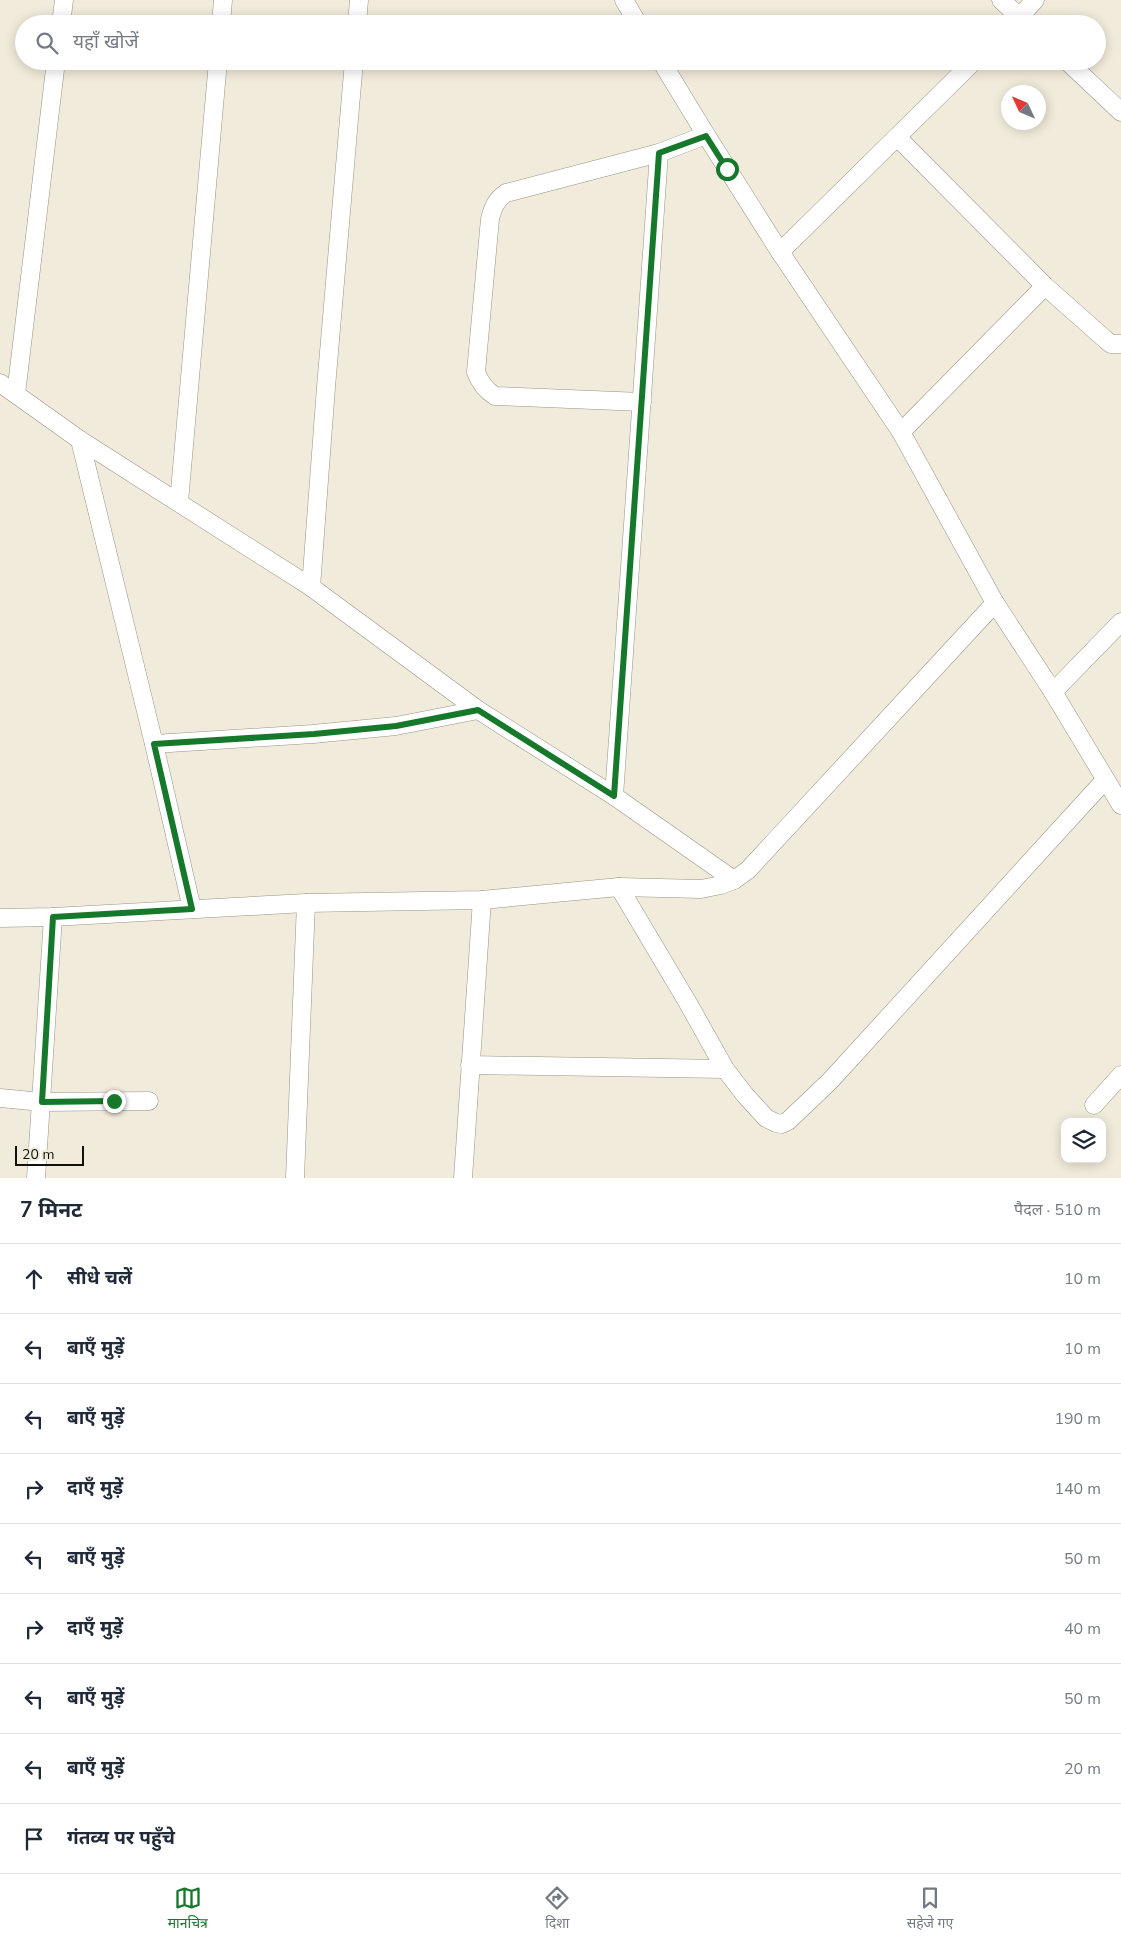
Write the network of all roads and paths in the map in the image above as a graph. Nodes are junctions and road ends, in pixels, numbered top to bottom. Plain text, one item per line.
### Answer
1 (64, 0) edge
2 (223, 0) edge
3 (360, 0) edge
4 (624, 0) edge
5 (1001, 0) edge
6 (1035, 0) edge
7 (62, 15) edge
8 (222, 15) edge
9 (358, 15) edge
10 (633, 15) edge
11 (1015, 15) edge
12 (1024, 15) edge
13 (55, 70) edge
14 (217, 70) edge
15 (353, 70) edge
16 (666, 70) edge
17 (965, 70) edge
18 (1077, 70) edge
19 (1121, 112) edge
20 (706, 136) junction
21 (897, 137) junction
22 (659, 153) junction
23 (780, 252) junction
24 (1045, 286) junction
25 (1121, 344) edge
26 (0, 384) edge
27 (16, 394) junction
28 (642, 402) junction
29 (900, 432) junction
30 (80, 440) junction
31 (179, 502) junction
32 (311, 587) junction
33 (995, 603) junction
34 (1121, 622) edge
35 (1053, 692) junction
36 (478, 710) junction
37 (154, 744) junction
38 (1105, 780) junction
39 (614, 796) junction
40 (1121, 805) edge
41 (734, 880) junction
42 (620, 887) junction
43 (482, 900) junction
44 (306, 902) junction
45 (192, 909) junction
46 (53, 917) junction
47 (0, 918) edge
48 (470, 1065) junction
49 (725, 1070) junction
50 (1121, 1075) edge
51 (0, 1098) edge
52 (150, 1101) dead end
53 (42, 1102) junction
54 (1094, 1105) dead end
55 (36, 1178) edge
56 (295, 1178) edge
57 (464, 1178) edge

1 - 7 street
2 - 8 street
3 - 9 street
4 - 10 street
5 - 11 street
6 - 12 street
13 - 27 street
14 - 31 street
15 - 32 street
16 - 20 street
17 - 21 street
18 - 19 street
20 - 22 street
20 - 23 street
21 - 23 street
21 - 24 street
22 - 28 street
22 - 28 street
23 - 29 street
24 - 25 street
24 - 29 street
26 - 27 street
27 - 30 street
28 - 39 street
29 - 33 street
30 - 31 street
30 - 37 street
31 - 32 street
32 - 36 street
33 - 35 street
33 - 41 street
34 - 35 street
35 - 38 street
36 - 37 street
36 - 39 street
37 - 45 street
38 - 40 street
38 - 49 street
39 - 41 street
41 - 42 street
42 - 43 street
42 - 49 street
43 - 44 street
43 - 48 street
44 - 45 street
44 - 56 street
45 - 46 street
46 - 47 street
46 - 53 street
48 - 49 street
48 - 57 street
50 - 54 street
51 - 53 street
52 - 53 street
53 - 55 street

